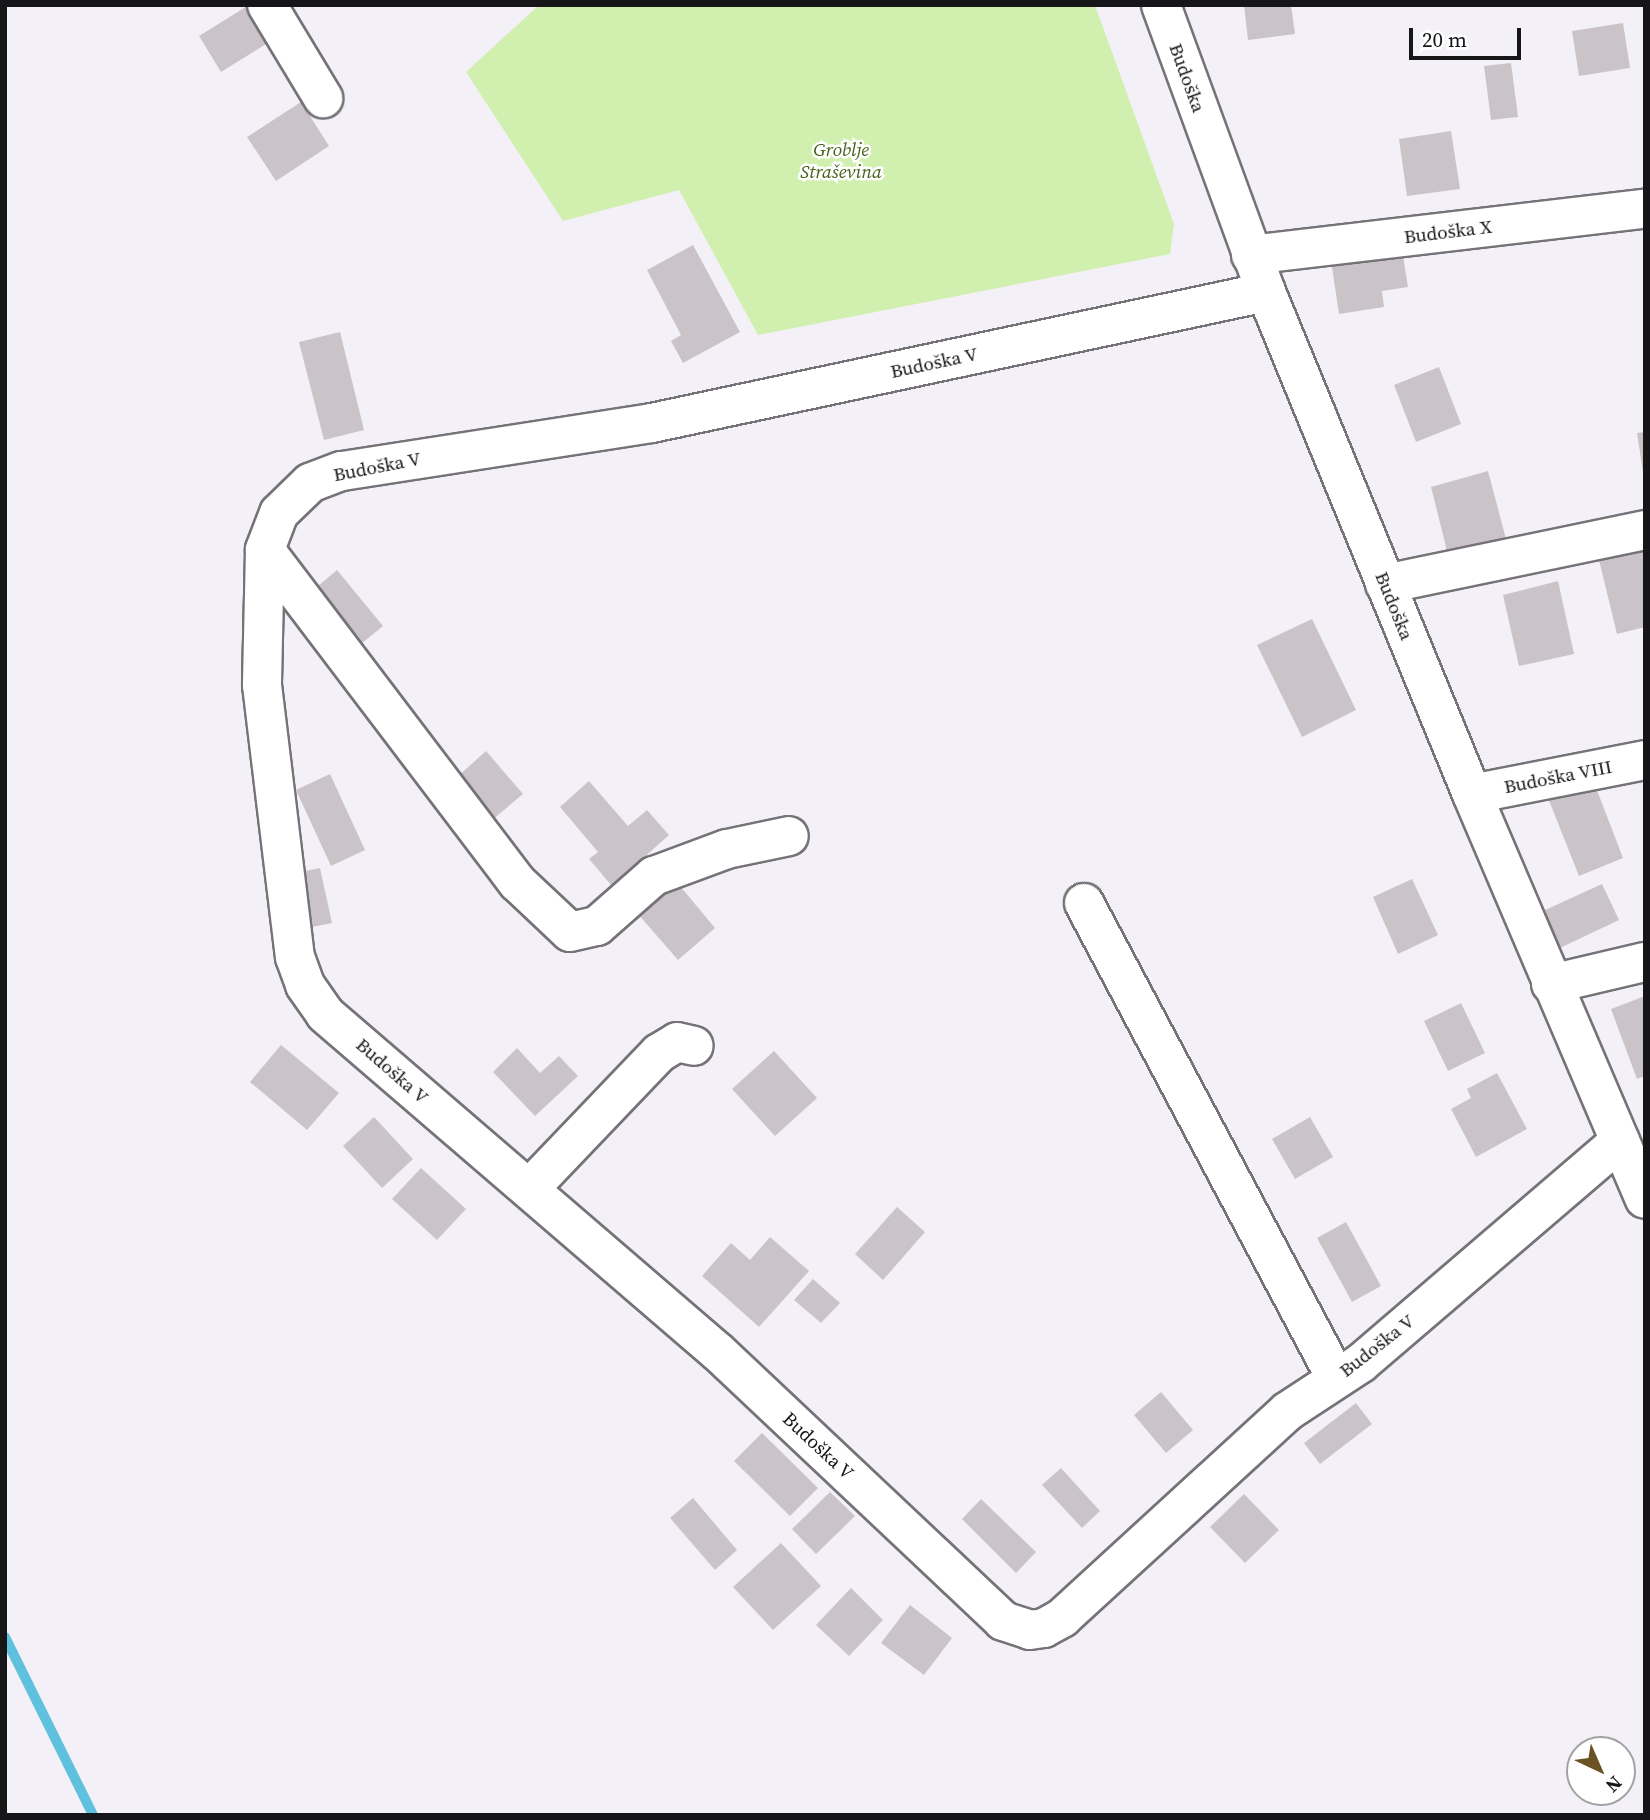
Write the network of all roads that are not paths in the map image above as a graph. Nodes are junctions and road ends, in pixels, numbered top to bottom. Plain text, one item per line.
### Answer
1 (267, 5) edge
2 (1161, 5) edge
3 (323, 98) dead end
4 (1645, 209) edge
5 (1251, 255) junction
6 (1266, 292) junction
7 (1645, 530) edge
8 (265, 550) junction
9 (1385, 584) junction
10 (1645, 760) edge
11 (1472, 794) junction
12 (789, 836) dead end
13 (1084, 902) dead end
14 (1645, 962) edge
15 (1551, 984) junction
16 (694, 1046) dead end
17 (1620, 1141) junction
18 (529, 1189) junction
19 (1645, 1199) edge
20 (1336, 1378) junction

1 - 3 street
2 - 5 street, Budoška
4 - 5 street, Budoška X
5 - 6 street, Budoška
6 - 8 street, Budoška V
6 - 9 street, Budoška
7 - 9 street
8 - 12 street
8 - 18 street, Budoška V
9 - 11 street, Budoška
10 - 11 street, Budoška VIII
11 - 15 street, Budoška
13 - 20 street
14 - 15 street
15 - 17 street, Budoška
16 - 18 street
17 - 19 street, Budoška
17 - 20 street, Budoška V
18 - 20 street, Budoška V

